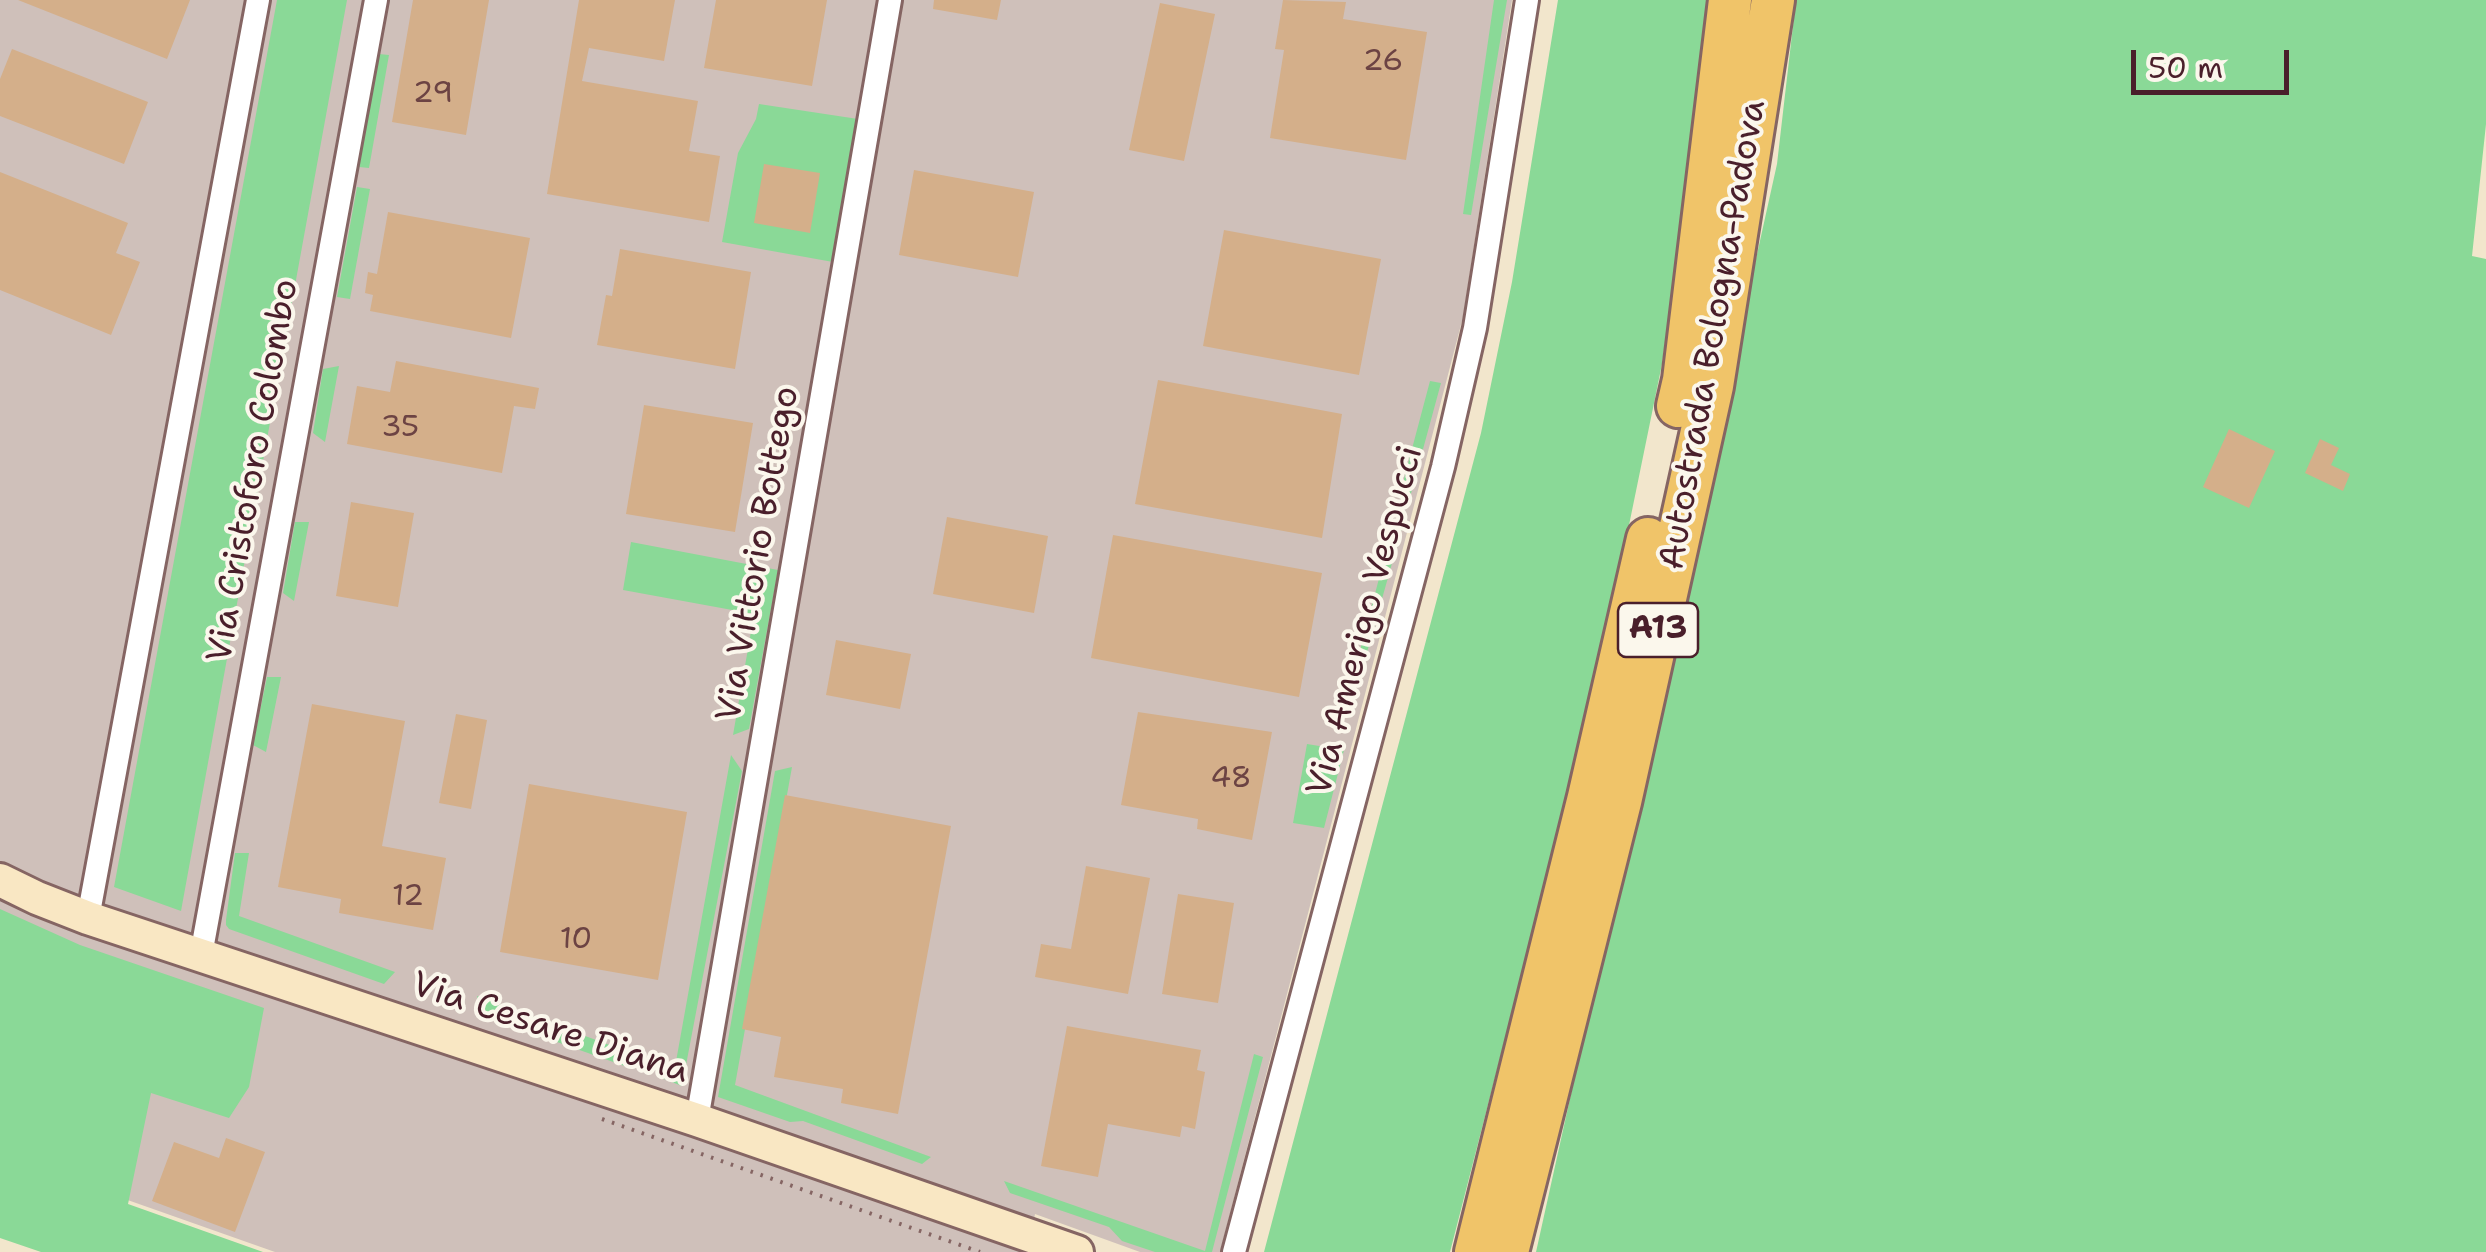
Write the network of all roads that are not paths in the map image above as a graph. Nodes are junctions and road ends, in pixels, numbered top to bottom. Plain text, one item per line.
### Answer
1 (258, 0) edge
2 (376, 0) edge
3 (890, 0) edge
4 (1527, 0) edge
5 (1730, 0) edge
6 (1773, 0) edge
7 (0, 880) edge
8 (88, 918) junction
9 (201, 955) junction
10 (697, 1120) junction
11 (1077, 1252) edge
12 (1234, 1252) edge
13 (1476, 1252) edge
14 (1507, 1252) edge

1 - 8 street
2 - 9 street, Via Cristoforo Colombo
3 - 10 street, Via Vittorio Bottego
4 - 12 street, Via Amerigo Vespucci
5 - 13 highway, Autostrada Bologna-Padova / A13
6 - 14 highway, Autostrada Bologna-Padova / A13
7 - 8 main road, Via Cesare Diana
8 - 9 main road, Via Cesare Diana
9 - 10 main road, Via Cesare Diana
10 - 11 main road, Via Cesare Diana

